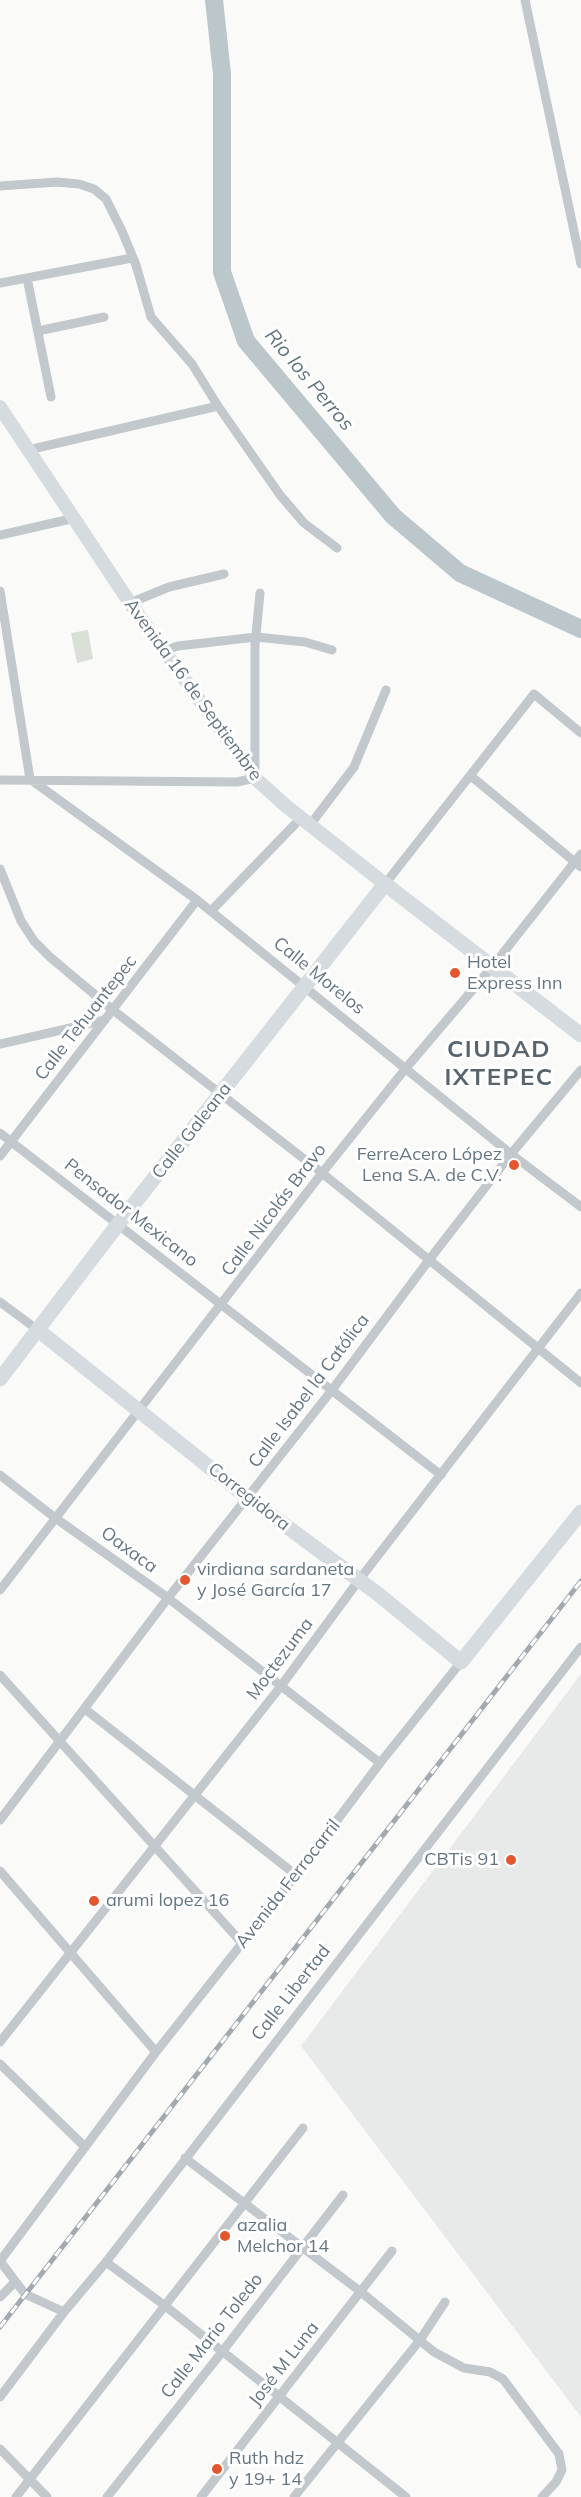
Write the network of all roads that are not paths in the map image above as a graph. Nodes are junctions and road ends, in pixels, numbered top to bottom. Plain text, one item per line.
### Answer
1 (525, 0) edge
2 (0, 186) edge
3 (132, 258) junction
4 (581, 264) edge
5 (27, 278) junction
6 (0, 283) edge
7 (104, 317) dead end
8 (38, 331) junction
9 (51, 397) dead end
10 (218, 406) junction
11 (0, 407) edge
12 (28, 450) junction
13 (75, 518) junction
14 (0, 535) edge
15 (337, 548) dead end
16 (224, 574) dead end
17 (0, 591) edge
18 (260, 593) dead end
19 (130, 603) junction
20 (256, 637) junction
21 (333, 650) dead end
22 (163, 651) junction
23 (386, 690) dead end
24 (581, 733) edge
25 (471, 777) junction
26 (255, 778) junction
27 (30, 779) junction
28 (0, 780) edge
29 (305, 822) junction
30 (579, 861) edge
31 (0, 869) edge
32 (385, 884) junction
33 (197, 900) junction
34 (211, 910) junction
35 (492, 967) junction
36 (304, 986) junction
37 (113, 1010) junction
38 (105, 1020) junction
39 (581, 1035) edge
40 (0, 1044) edge
41 (406, 1068) junction
42 (581, 1070) edge
43 (222, 1094) junction
44 (0, 1132) edge
45 (11, 1141) junction
46 (511, 1154) junction
47 (0, 1156) edge
48 (322, 1173) junction
49 (581, 1207) edge
50 (118, 1223) junction
51 (429, 1260) junction
52 (581, 1293) edge
53 (0, 1302) edge
54 (222, 1305) junction
55 (38, 1330) junction
56 (537, 1349) junction
57 (0, 1379) edge
58 (581, 1383) edge
59 (332, 1390) junction
60 (140, 1411) junction
61 (0, 1475) edge
62 (441, 1475) junction
63 (248, 1498) junction
64 (581, 1512) edge
65 (54, 1517) junction
66 (359, 1580) junction
67 (0, 1590) edge
68 (168, 1598) junction
69 (581, 1647) edge
70 (461, 1662) junction
71 (0, 1675) edge
72 (281, 1686) junction
73 (85, 1709) junction
74 (59, 1742) junction
75 (380, 1763) junction
76 (196, 1795) junction
77 (0, 1820) edge
78 (156, 1846) junction
79 (0, 1871) edge
80 (296, 1875) junction
81 (242, 1942) junction
82 (69, 1953) junction
83 (0, 2042) edge
84 (156, 2052) junction
85 (0, 2064) edge
86 (303, 2128) dead end
87 (84, 2146) junction
88 (185, 2158) junction
89 (343, 2195) dead end
90 (244, 2204) junction
91 (302, 2247) junction
92 (392, 2251) dead end
93 (0, 2261) edge
94 (106, 2262) junction
95 (15, 2282) junction
96 (361, 2292) junction
97 (0, 2296) edge
98 (445, 2302) dead end
99 (164, 2305) junction
100 (64, 2312) junction
101 (420, 2340) junction
102 (222, 2352) junction
103 (0, 2397) edge
104 (279, 2397) junction
105 (335, 2443) junction
106 (0, 2449) edge
107 (30, 2480) junction
108 (392, 2493) edge
109 (16, 2497) edge
110 (47, 2497) edge
111 (106, 2497) edge
112 (201, 2497) edge
113 (294, 2497) edge
114 (406, 2497) edge
115 (542, 2497) edge

1 - 4 street
2 - 3 street
3 - 5 street
3 - 10 street
5 - 6 street
5 - 8 street
7 - 8 street
8 - 9 street
10 - 12 street
10 - 15 street
11 - 12 street, Avenida 16 de Septiembre
12 - 13 street, Avenida 16 de Septiembre
13 - 14 street
13 - 19 street, Avenida 16 de Septiembre
16 - 19 street
17 - 27 street
18 - 20 street
19 - 22 street, Avenida 16 de Septiembre
20 - 21 street
20 - 22 street
20 - 26 street
22 - 26 street, Avenida 16 de Septiembre
23 - 29 street
24 - 25 street
25 - 30 street
25 - 32 street
26 - 27 street
26 - 29 street, Avenida 16 de Septiembre
27 - 28 street
27 - 33 street, Calle Morelos
29 - 32 street, Avenida 16 de Septiembre
29 - 34 street
30 - 35 street, Calle Nicolás Bravo
31 - 37 street
32 - 35 main road, Avenida 16 de Septiembre
32 - 36 main road, Calle Galeana
33 - 34 street, Calle Morelos
33 - 37 street, Calle Tehuantepec
34 - 36 street, Calle Morelos
35 - 39 main road, Avenida 16 de Septiembre
35 - 41 street, Calle Nicolás Bravo
36 - 41 street, Calle Morelos
36 - 43 main road, Calle Galeana
37 - 38 street, Calle Tehuantepec
37 - 43 street
38 - 40 street
38 - 45 street, Calle Tehuantepec
41 - 46 street, Calle Morelos
41 - 48 street, Calle Nicolás Bravo
42 - 46 street, Calle Isabel la Católica
43 - 48 street
43 - 50 main road, Calle Galeana
44 - 45 street, Pensador Mexicano
45 - 47 street, Calle Tehuantepec
45 - 50 street, Pensador Mexicano
46 - 49 street, Calle Morelos
46 - 51 street, Calle Isabel la Católica
48 - 51 street
48 - 54 street, Calle Nicolás Bravo
50 - 54 street, Pensador Mexicano
50 - 55 main road, Calle Galeana
51 - 56 street
51 - 59 street, Calle Isabel la Católica
52 - 56 street, Moctezuma
53 - 55 street
54 - 59 street, Pensador Mexicano
54 - 60 street, Calle Nicolás Bravo
55 - 57 main road, Calle Galeana
55 - 60 main road, Corregidora
56 - 58 street
56 - 62 street, Moctezuma
59 - 62 street, Pensador Mexicano
59 - 63 street, Calle Isabel la Católica
60 - 63 main road, Corregidora
60 - 65 street, Calle Nicolás Bravo
61 - 65 street, Oaxaca
62 - 66 street, Moctezuma
63 - 66 main road, Corregidora
63 - 68 street, Calle Isabel la Católica
64 - 70 main road, Avenida Ferrocarril
65 - 67 street, Calle Nicolás Bravo
65 - 68 street, Oaxaca
66 - 70 main road, Corregidora
66 - 72 street, Moctezuma
68 - 72 street, Oaxaca
68 - 73 street, Calle Isabel la Católica
69 - 88 street, Calle Libertad
70 - 75 street, Avenida Ferrocarril
71 - 74 street
72 - 75 street, Oaxaca
72 - 76 street, Moctezuma
73 - 74 street, Calle Isabel la Católica
73 - 76 street
74 - 77 street, Calle Isabel la Católica
74 - 78 street
75 - 80 street, Avenida Ferrocarril
76 - 78 street, Moctezuma
76 - 80 street
78 - 81 street
78 - 82 street, Moctezuma
79 - 82 street
80 - 81 street, Avenida Ferrocarril
81 - 84 street, Avenida Ferrocarril
82 - 83 street, Moctezuma
82 - 84 street
84 - 87 street, Avenida Ferrocarril
85 - 87 street
86 - 90 street
87 - 93 street, Avenida Ferrocarril
88 - 90 street
88 - 94 street, Calle Libertad
89 - 91 street, Calle Mario Toledo
90 - 91 street
90 - 99 street
91 - 96 street
91 - 102 street, Calle Mario Toledo
92 - 96 street, José M Luna
93 - 95 street
94 - 99 street
94 - 100 street, Calle Libertad
95 - 97 street
95 - 100 street
96 - 101 street
96 - 104 street, José M Luna
98 - 101 street
99 - 102 street
99 - 107 street
100 - 103 street, Calle Libertad
101 - 105 street
101 - 115 street
102 - 104 street
102 - 111 street, Calle Mario Toledo
104 - 105 street
104 - 112 street, José M Luna
105 - 108 street
105 - 113 street
106 - 107 street
107 - 109 street
107 - 110 street
108 - 114 street

